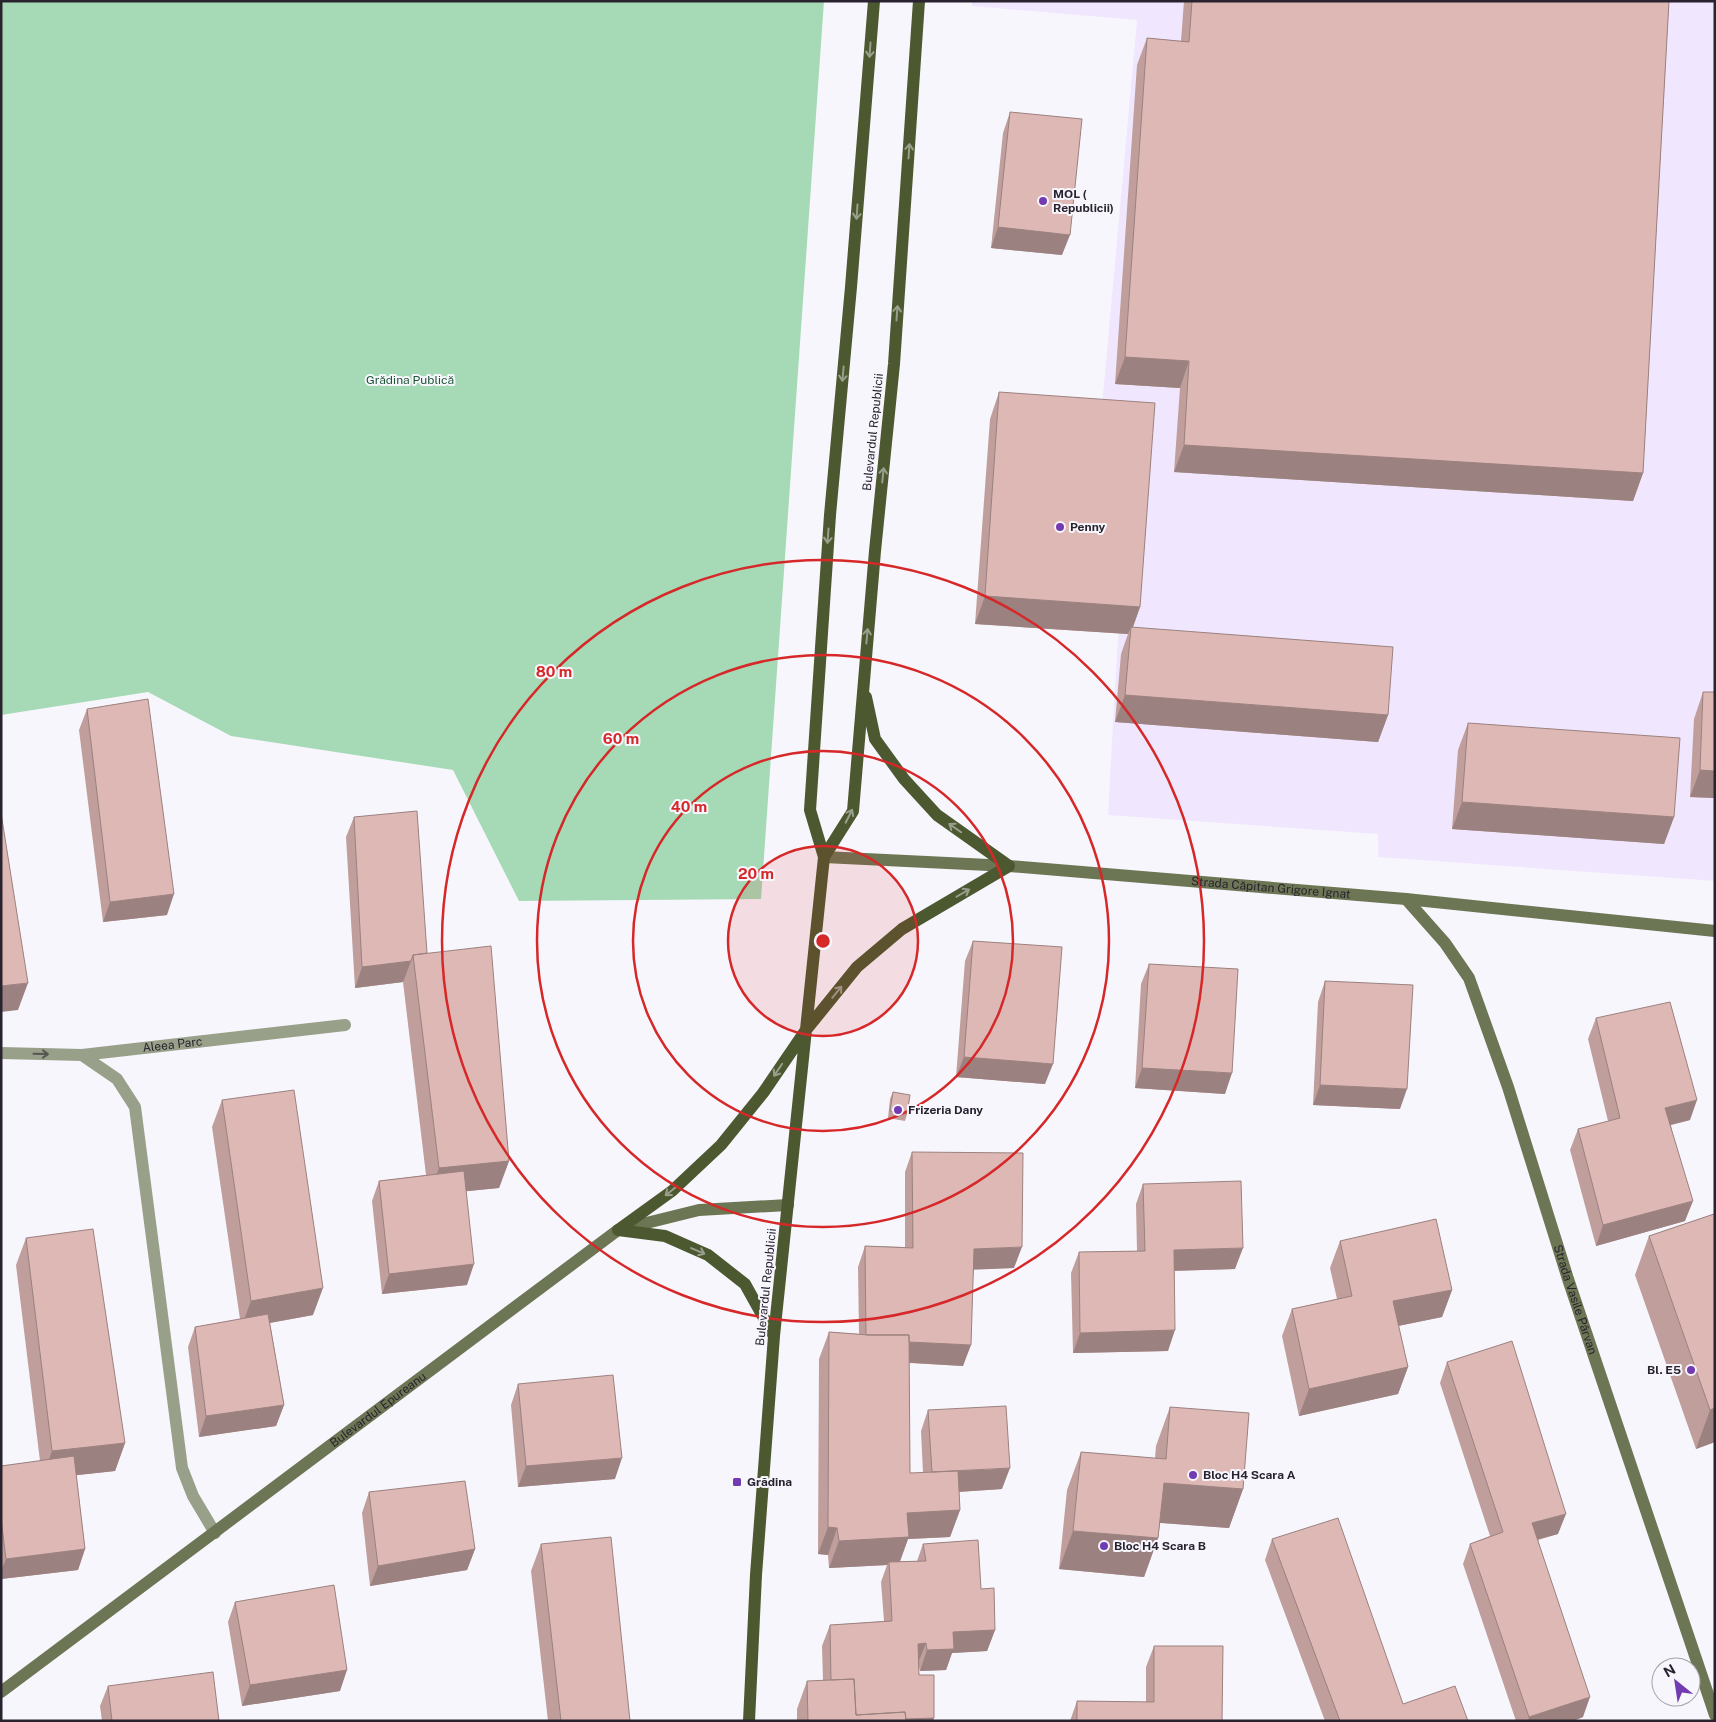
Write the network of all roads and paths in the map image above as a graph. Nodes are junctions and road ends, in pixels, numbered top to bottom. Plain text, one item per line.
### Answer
1 (874, 1) edge
2 (919, 1) edge
3 (863, 685) junction
4 (824, 858) junction
5 (1009, 866) junction
6 (1406, 899) junction
7 (1715, 931) edge
8 (345, 1025) dead end
9 (806, 1030) junction
10 (1, 1053) edge
11 (82, 1055) junction
12 (788, 1205) junction
13 (618, 1230) junction
14 (774, 1336) junction
15 (215, 1533) junction
16 (1, 1692) edge
17 (1715, 1715) edge
18 (749, 1721) edge

1 -> 4 main road, Bulevardul Republicii
3 -> 2 main road, Bulevardul Republicii
4 -> 3 main road, Bulevardul Republicii
5 -> 3 main road
4 - 5 main road, Strada Căpitan Grigore Ignat
4 - 9 main road, Bulevardul Republicii
5 - 6 main road, Strada Căpitan Grigore Ignat
9 -> 5 main road
6 - 7 main road, Strada Căpitan Grigore Ignat
6 - 17 main road, Strada Vasile Pârvan
8 - 11 street, Aleea Parc
9 - 12 main road, Bulevardul Republicii
9 -> 13 main road
10 -> 11 street, Aleea Parc
11 - 15 street
12 - 13 main road, Bulevardul Epureanu
12 - 14 main road, Bulevardul Republicii
13 -> 14 main road
13 - 15 main road, Bulevardul Epureanu
14 - 18 main road, Bulevardul Republicii
15 - 16 main road, Bulevardul Epureanu

